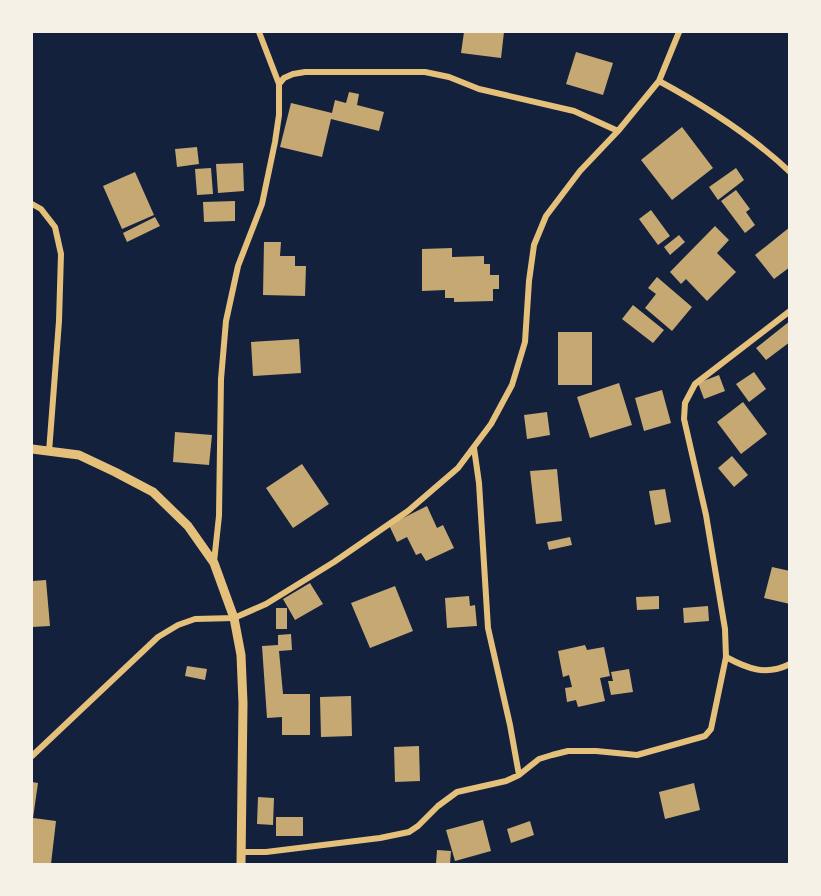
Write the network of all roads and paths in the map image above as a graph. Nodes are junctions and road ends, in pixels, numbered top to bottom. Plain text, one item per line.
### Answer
1 (259, 32) edge
2 (679, 32) edge
3 (659, 81) junction
4 (279, 84) junction
5 (618, 131) junction
6 (789, 172) edge
7 (32, 204) edge
8 (789, 311) edge
9 (474, 448) junction
10 (32, 450) edge
11 (49, 452) junction
12 (214, 563) junction
13 (234, 618) junction
14 (726, 657) junction
15 (789, 664) edge
16 (32, 756) edge
17 (519, 775) junction
18 (241, 852) junction
19 (241, 864) edge

1 - 4 street
2 - 3 street
3 - 5 street
3 - 6 street
4 - 5 street
4 - 12 street
5 - 9 street
7 - 11 street
8 - 14 street
9 - 13 street
9 - 17 street
10 - 11 street
11 - 12 street
12 - 13 street
13 - 16 street
13 - 18 street
14 - 15 street
14 - 17 street
17 - 18 street
18 - 19 street

